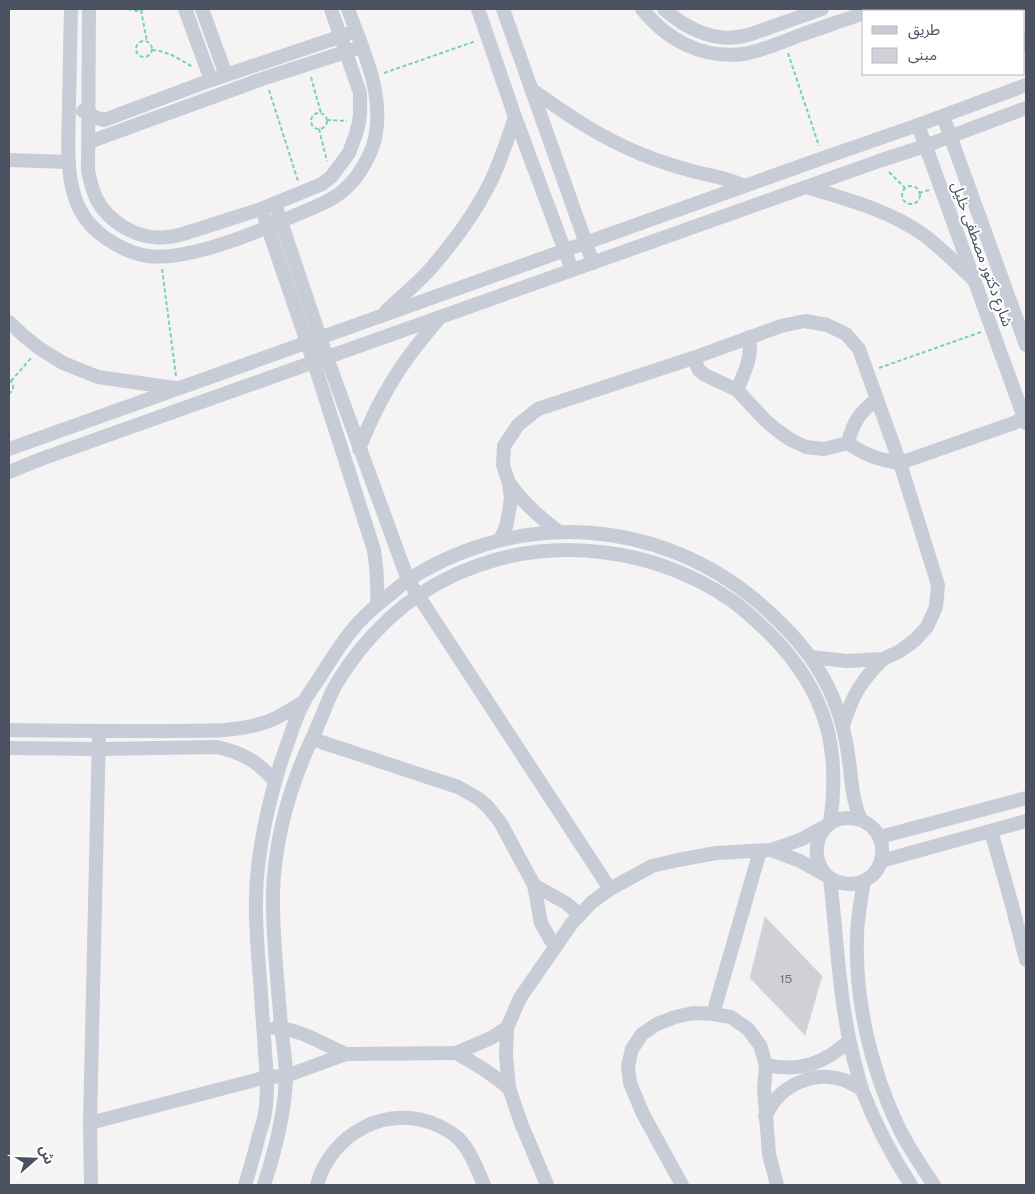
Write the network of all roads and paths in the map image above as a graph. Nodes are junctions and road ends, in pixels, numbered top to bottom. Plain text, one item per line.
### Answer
1 (71, 9) edge
2 (89, 9) edge
3 (128, 9) edge
4 (144, 9) edge
5 (185, 9) edge
6 (202, 9) edge
7 (331, 9) edge
8 (348, 9) edge
9 (478, 9) edge
10 (503, 9) edge
11 (642, 9) edge
12 (664, 9) edge
13 (822, 9) edge
14 (141, 10) junction
15 (793, 14) edge
16 (862, 14) edge
17 (356, 31) junction
18 (340, 36) junction
19 (488, 36) junction
20 (795, 37) junction
21 (147, 42) junction
22 (362, 47) junction
23 (152, 50) junction
24 (346, 52) junction
25 (308, 65) junction
26 (226, 75) junction
27 (210, 78) junction
28 (265, 78) junction
29 (372, 78) junction
30 (1026, 86) edge
31 (531, 88) junction
32 (1026, 108) edge
33 (69, 111) junction
34 (88, 111) junction
35 (320, 113) junction
36 (942, 116) junction
37 (515, 117) junction
38 (327, 120) junction
39 (359, 122) junction
40 (918, 125) junction
41 (319, 129) junction
42 (950, 137) junction
43 (89, 142) junction
44 (925, 146) junction
45 (823, 158) junction
46 (9, 160) edge
47 (879, 161) junction
48 (69, 162) junction
49 (331, 177) junction
50 (744, 186) junction
51 (806, 187) junction
52 (905, 188) junction
53 (302, 192) junction
54 (275, 204) junction
55 (261, 209) junction
56 (281, 222) junction
57 (268, 227) junction
58 (586, 242) junction
59 (565, 250) junction
60 (160, 257) junction
61 (594, 263) junction
62 (572, 270) junction
63 (975, 281) junction
64 (381, 316) junction
65 (439, 318) junction
66 (9, 322) edge
67 (992, 328) junction
68 (749, 337) junction
69 (313, 340) junction
70 (1026, 345) edge
71 (40, 348) junction
72 (693, 358) junction
73 (320, 360) junction
74 (867, 372) junction
75 (10, 380) edge
76 (178, 389) junction
77 (737, 390) junction
78 (9, 394) edge
79 (877, 399) junction
80 (1026, 421) edge
81 (848, 443) junction
82 (359, 448) junction
83 (9, 449) edge
84 (900, 463) junction
85 (9, 472) edge
86 (509, 483) junction
87 (559, 532) junction
88 (500, 540) junction
89 (408, 580) junction
90 (418, 595) junction
91 (377, 605) junction
92 (811, 657) junction
93 (883, 659) junction
94 (302, 706) junction
95 (320, 720) junction
96 (843, 726) junction
97 (9, 730) edge
98 (99, 732) junction
99 (312, 739) junction
100 (9, 748) edge
101 (99, 749) junction
102 (275, 781) junction
103 (1026, 798) edge
104 (862, 820) junction
105 (1026, 821) edge
106 (829, 825) junction
107 (991, 831) junction
108 (880, 837) junction
109 (766, 851) junction
110 (881, 861) junction
111 (829, 877) junction
112 (864, 881) junction
113 (534, 885) junction
114 (610, 889) junction
115 (580, 915) junction
116 (556, 946) junction
117 (1026, 960) edge
118 (713, 1014) junction
119 (263, 1028) junction
120 (282, 1028) junction
121 (507, 1028) junction
122 (849, 1041) junction
123 (456, 1053) junction
124 (346, 1054) junction
125 (766, 1064) junction
126 (806, 1072) junction
127 (286, 1076) junction
128 (267, 1077) junction
129 (509, 1088) junction
130 (862, 1089) junction
131 (765, 1116) junction
132 (90, 1123) junction
133 (91, 1185) edge
134 (244, 1185) edge
135 (264, 1185) edge
136 (317, 1185) edge
137 (484, 1185) edge
138 (548, 1185) edge
139 (682, 1185) edge
140 (777, 1185) edge
141 (911, 1185) edge
142 (934, 1185) edge

1 - 33 street
2 - 34 street
3 - 14 path
4 - 14 path
5 - 27 street
6 - 26 street
7 - 18 street
8 - 17 street
9 - 19 street
10 - 31 street
11 - 20 street
12 - 15 street
13 - 15 street
14 - 21 path
15 - 20 street
16 - 20 street
17 - 18 street
17 - 22 street
18 - 24 street
18 - 26 street
19 - 29 path
19 - 37 street
20 - 45 path
21 - 23 path
21 - 23 path
22 - 24 street
22 - 29 street
23 - 27 path
24 - 25 street
24 - 39 street
25 - 28 street
25 - 35 path
26 - 27 street
27 - 34 street
28 - 43 street
28 - 53 path
29 - 56 street
30 - 36 street
31 - 50 street
31 - 58 street
32 - 42 street
33 - 34 street
33 - 48 street
34 - 43 street
35 - 38 path
35 - 41 path
36 - 40 street
36 - 42 street, شارع دكتور مصطفى خليل
37 - 59 street
37 - 64 street
38 - 39 path
38 - 41 path
39 - 49 street
40 - 44 street, شارع دكتور مصطفى خليل
40 - 45 street
41 - 49 path
42 - 44 street
42 - 70 street, شارع دكتور مصطفى خليل
43 - 55 street
44 - 47 street
44 - 63 street, شارع دكتور مصطفى خليل
45 - 50 street
46 - 48 street
47 - 51 street
47 - 52 path
48 - 60 street
49 - 53 street
50 - 58 street
51 - 61 street
51 - 63 street
52 - 52 path
53 - 54 street
54 - 55 street
54 - 56 street
55 - 57 street
56 - 57 street
56 - 69 street
57 - 60 street
57 - 69 street
58 - 59 street
58 - 61 street
59 - 62 street
59 - 64 street
60 - 76 path
61 - 62 street
62 - 65 street
63 - 67 street, شارع دكتور مصطفى خليل
64 - 69 street
65 - 73 street
65 - 82 street
66 - 71 street
67 - 74 path
67 - 80 street, شارع دكتور مصطفى خليل
68 - 72 street
68 - 74 street
68 - 77 street
69 - 73 street
69 - 76 street
71 - 75 path
71 - 76 street
72 - 77 street
72 - 86 street
73 - 82 street
73 - 85 street
73 - 91 street
74 - 79 street
75 - 78 path
76 - 83 street
77 - 81 street
79 - 81 street
79 - 84 street
80 - 84 street
81 - 84 street
82 - 89 street
84 - 93 street
86 - 87 street
86 - 88 street
87 - 88 street
87 - 92 street
88 - 89 street
89 - 90 street
89 - 91 street
90 - 95 street
90 - 106 street
90 - 114 street
91 - 94 street
92 - 93 street
92 - 96 street
93 - 96 street
94 - 95 street
94 - 98 street
94 - 102 street
95 - 99 street
96 - 104 street
97 - 98 street
98 - 101 street
99 - 113 street
99 - 120 street
100 - 101 street
101 - 102 street
101 - 132 street
102 - 119 street
103 - 108 street
104 - 106 street
104 - 108 street
105 - 107 street
106 - 109 street
106 - 111 street
107 - 110 street
107 - 117 street
108 - 110 street
109 - 111 street
109 - 114 street
109 - 118 street
110 - 112 street
111 - 112 street
111 - 122 street
112 - 142 street
113 - 115 street
113 - 116 street
114 - 115 street
115 - 116 street
116 - 121 street
118 - 125 street
118 - 139 street
119 - 120 street
119 - 128 street
120 - 124 street
120 - 127 street
121 - 123 street
121 - 129 street
122 - 126 street
122 - 130 street
123 - 124 street
123 - 129 street
124 - 127 street
125 - 126 street
125 - 131 street
126 - 130 street
126 - 131 street
127 - 128 street
127 - 135 street
128 - 132 street
128 - 134 street
129 - 138 street
130 - 141 street
131 - 140 street
132 - 133 street
136 - 137 street

